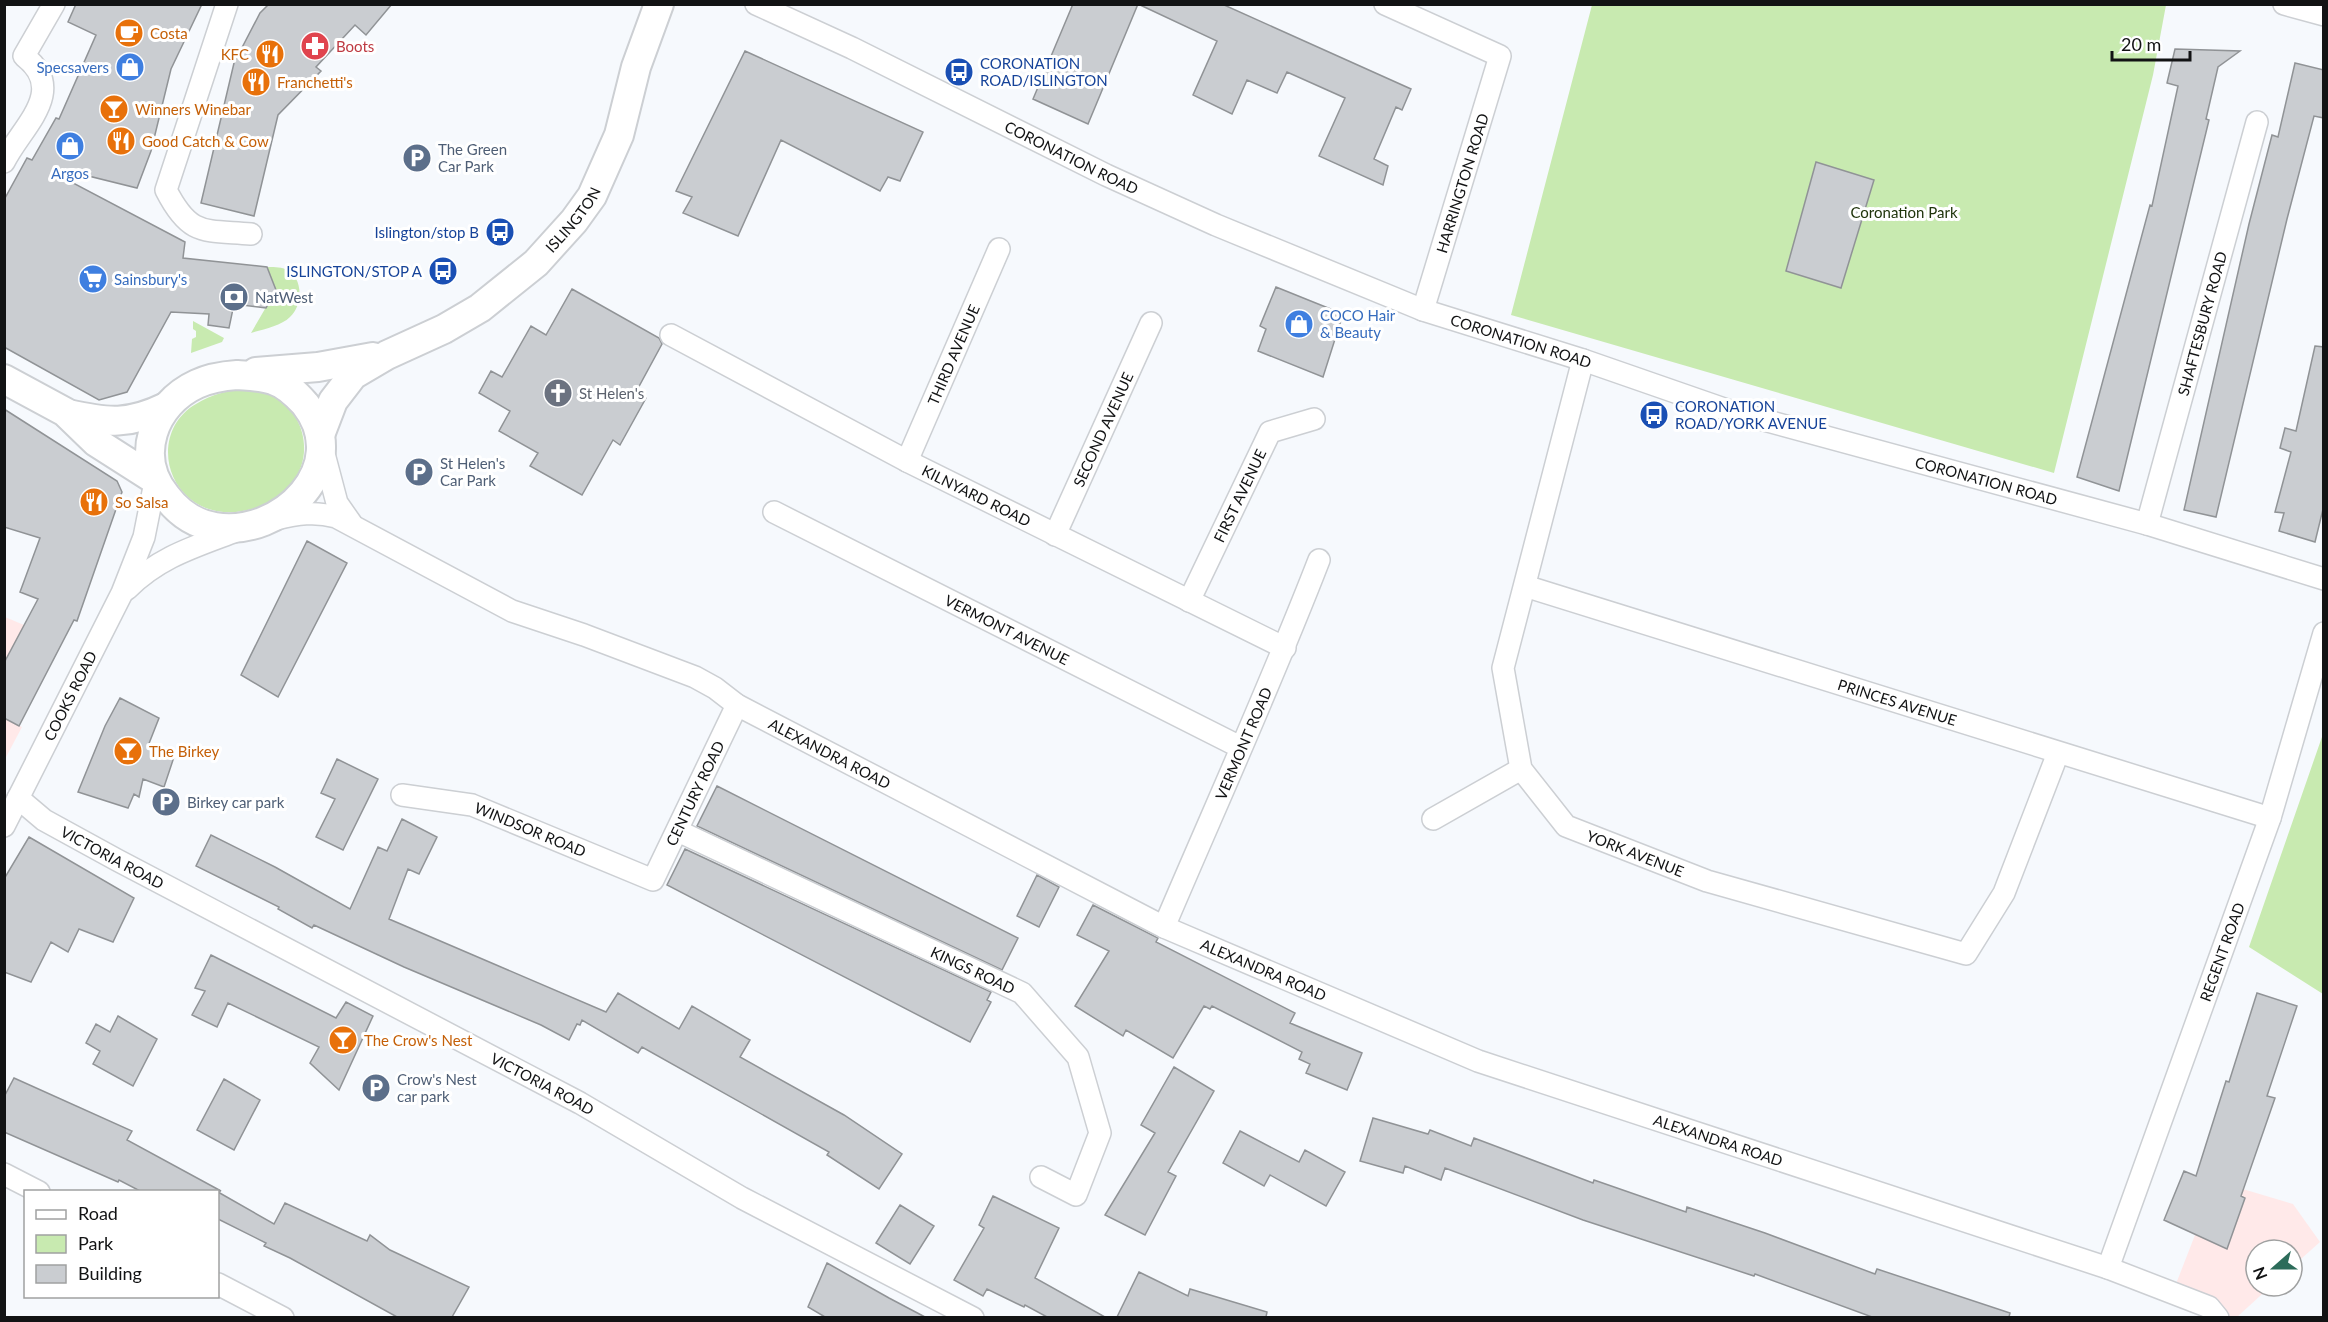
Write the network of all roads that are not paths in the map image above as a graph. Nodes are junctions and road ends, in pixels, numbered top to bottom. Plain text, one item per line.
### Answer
1 (54, 4) edge
2 (227, 4) edge
3 (659, 4) edge
4 (756, 4) edge
5 (1385, 4) edge
6 (2284, 4) edge
7 (2324, 15) edge
8 (2258, 122) dead end
9 (4, 162) edge
10 (251, 234) dead end
11 (999, 249) dead end
12 (1423, 310) junction
13 (1151, 323) dead end
14 (671, 334) dead end
15 (387, 355) junction
16 (1583, 360) junction
17 (237, 375) junction
18 (4, 379) edge
19 (166, 407) junction
20 (68, 414) junction
21 (1314, 419) dead end
22 (320, 438) junction
23 (907, 460) junction
24 (155, 480) junction
25 (774, 512) dead end
26 (258, 524) junction
27 (351, 524) junction
28 (2147, 524) junction
29 (1055, 535) junction
30 (1319, 560) dead end
31 (2324, 579) edge
32 (1525, 586) junction
33 (122, 594) junction
34 (1189, 601) junction
35 (2324, 633) edge
36 (1285, 648) junction
37 (737, 705) junction
38 (1240, 747) junction
39 (2058, 753) junction
40 (1521, 769) junction
41 (402, 795) dead end
42 (18, 798) junction
43 (2270, 818) junction
44 (1433, 819) dead end
45 (4, 826) edge
46 (678, 831) junction
47 (653, 880) joint
48 (1164, 927) junction
49 (4, 1174) edge
50 (1041, 1177) dead end
51 (37, 1190) edge
52 (2108, 1268) junction
53 (219, 1285) edge
54 (283, 1317) edge
55 (973, 1317) edge
56 (2218, 1317) edge

1 - 9 street
2 - 10 street
3 - 15 main road, ISLINGTON
4 - 12 street, CORONATION ROAD
5 - 12 street, HARRINGTON ROAD
6 - 7 street
8 - 28 street, SHAFTESBURY ROAD
11 - 23 street, THIRD AVENUE
12 - 16 street, CORONATION ROAD
13 - 29 street, SECOND AVENUE
14 - 23 street, KILNYARD ROAD
15 - 17 main road, ISLINGTON
15 - 22 main road, ISLINGTON
16 - 28 street, CORONATION ROAD
16 - 32 street, YORK AVENUE
17 - 19 main road
17 - 22 main road
18 - 20 main road
19 - 20 main road
19 - 24 main road
20 - 24 main road
21 - 34 street, FIRST AVENUE
22 - 26 main road
22 - 27 street, ALEXANDRA ROAD
23 - 29 street, KILNYARD ROAD
24 - 26 main road
24 - 33 street, COOKS ROAD
25 - 38 street, VERMONT AVENUE
26 - 27 street, ALEXANDRA ROAD
26 - 33 street, COOKS ROAD
27 - 37 street, ALEXANDRA ROAD
28 - 31 street, CORONATION ROAD
29 - 34 street, KILNYARD ROAD
30 - 36 street, VERMONT ROAD
32 - 39 street, PRINCES AVENUE
32 - 40 street, YORK AVENUE
33 - 42 street, COOKS ROAD
34 - 36 street, KILNYARD ROAD
35 - 43 street, REGENT ROAD
36 - 38 street, VERMONT ROAD
37 - 46 street, CENTURY ROAD
37 - 48 street, ALEXANDRA ROAD
38 - 48 street, VERMONT ROAD
39 - 40 street, YORK AVENUE
39 - 43 street, PRINCES AVENUE
40 - 44 street
41 - 47 street, WINDSOR ROAD
42 - 45 street, COOKS ROAD
42 - 55 street, VICTORIA ROAD
43 - 52 street, REGENT ROAD
46 - 47 street, CENTURY ROAD
46 - 50 street, KINGS ROAD
48 - 52 street, ALEXANDRA ROAD
49 - 51 street
52 - 56 street, ALEXANDRA ROAD
53 - 54 street

